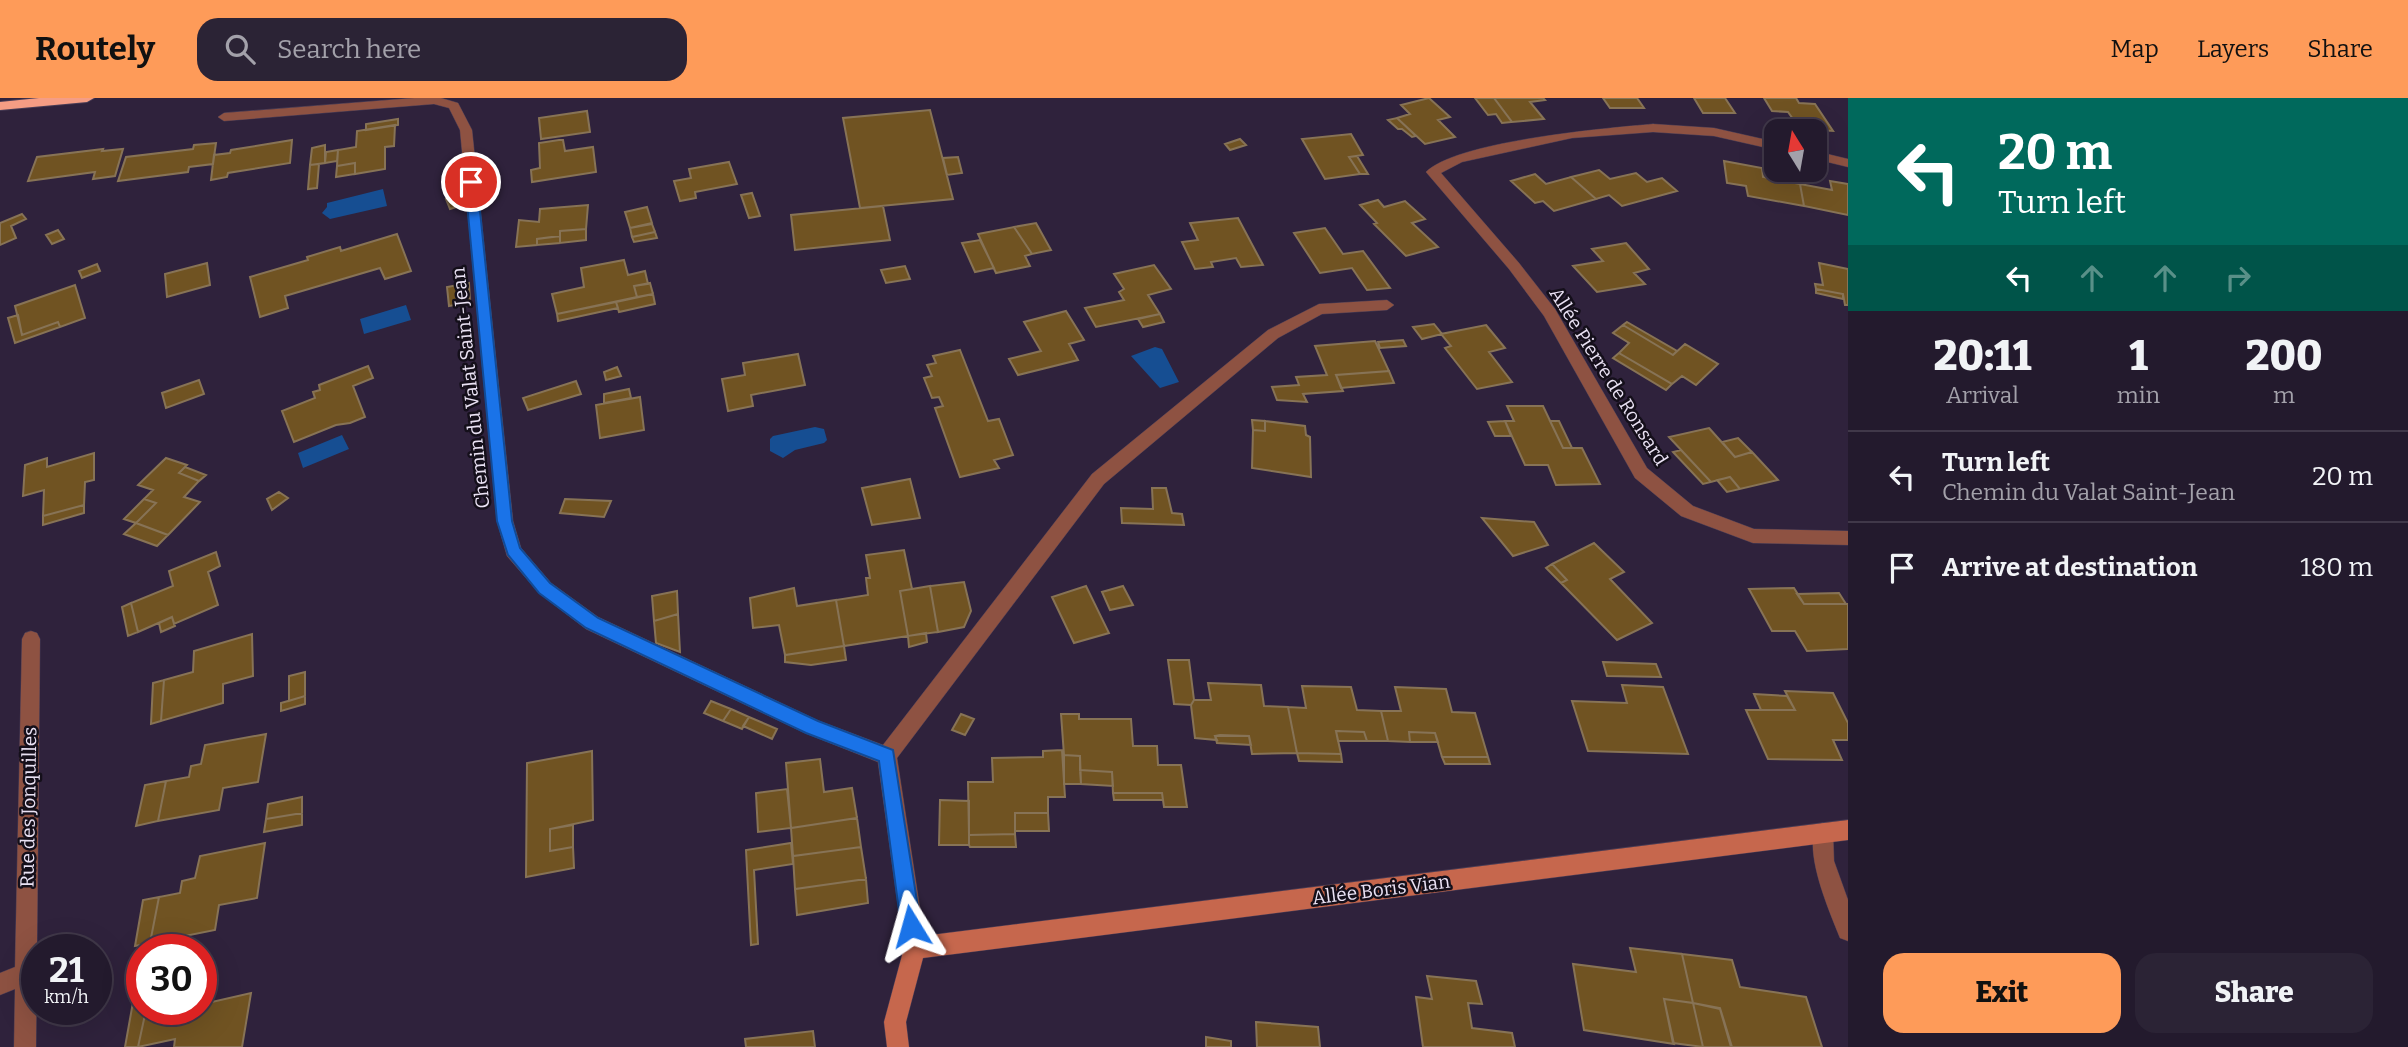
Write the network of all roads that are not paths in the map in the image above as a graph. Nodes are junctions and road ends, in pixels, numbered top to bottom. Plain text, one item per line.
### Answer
1 (87, 98) edge
2 (0, 106) edge
3 (224, 117) dead end
4 (1764, 143) edge
5 (1827, 158) edge
6 (1848, 163) edge
7 (1387, 305) dead end
8 (1848, 538) edge
9 (31, 639) dead end
10 (887, 756) junction
11 (1848, 830) edge
12 (1823, 833) junction
13 (1848, 930) edge
14 (27, 934) edge
15 (915, 948) junction
16 (21, 976) edge
17 (0, 984) edge
18 (25, 1025) edge
19 (25, 1047) edge
20 (898, 1047) edge

1 - 2 highway
3 - 10 street, Chemin du Valat Saint-Jean
4 - 8 street, Allée Pierre de Ronsard
5 - 6 street
7 - 10 street
9 - 14 street, Rue des Jonquilles
10 - 15 street
11 - 12 street, Allée Boris Vian
12 - 13 street
12 - 15 street, Allée Boris Vian
15 - 20 street
16 - 17 street
18 - 19 street, Rue des Jonquilles

